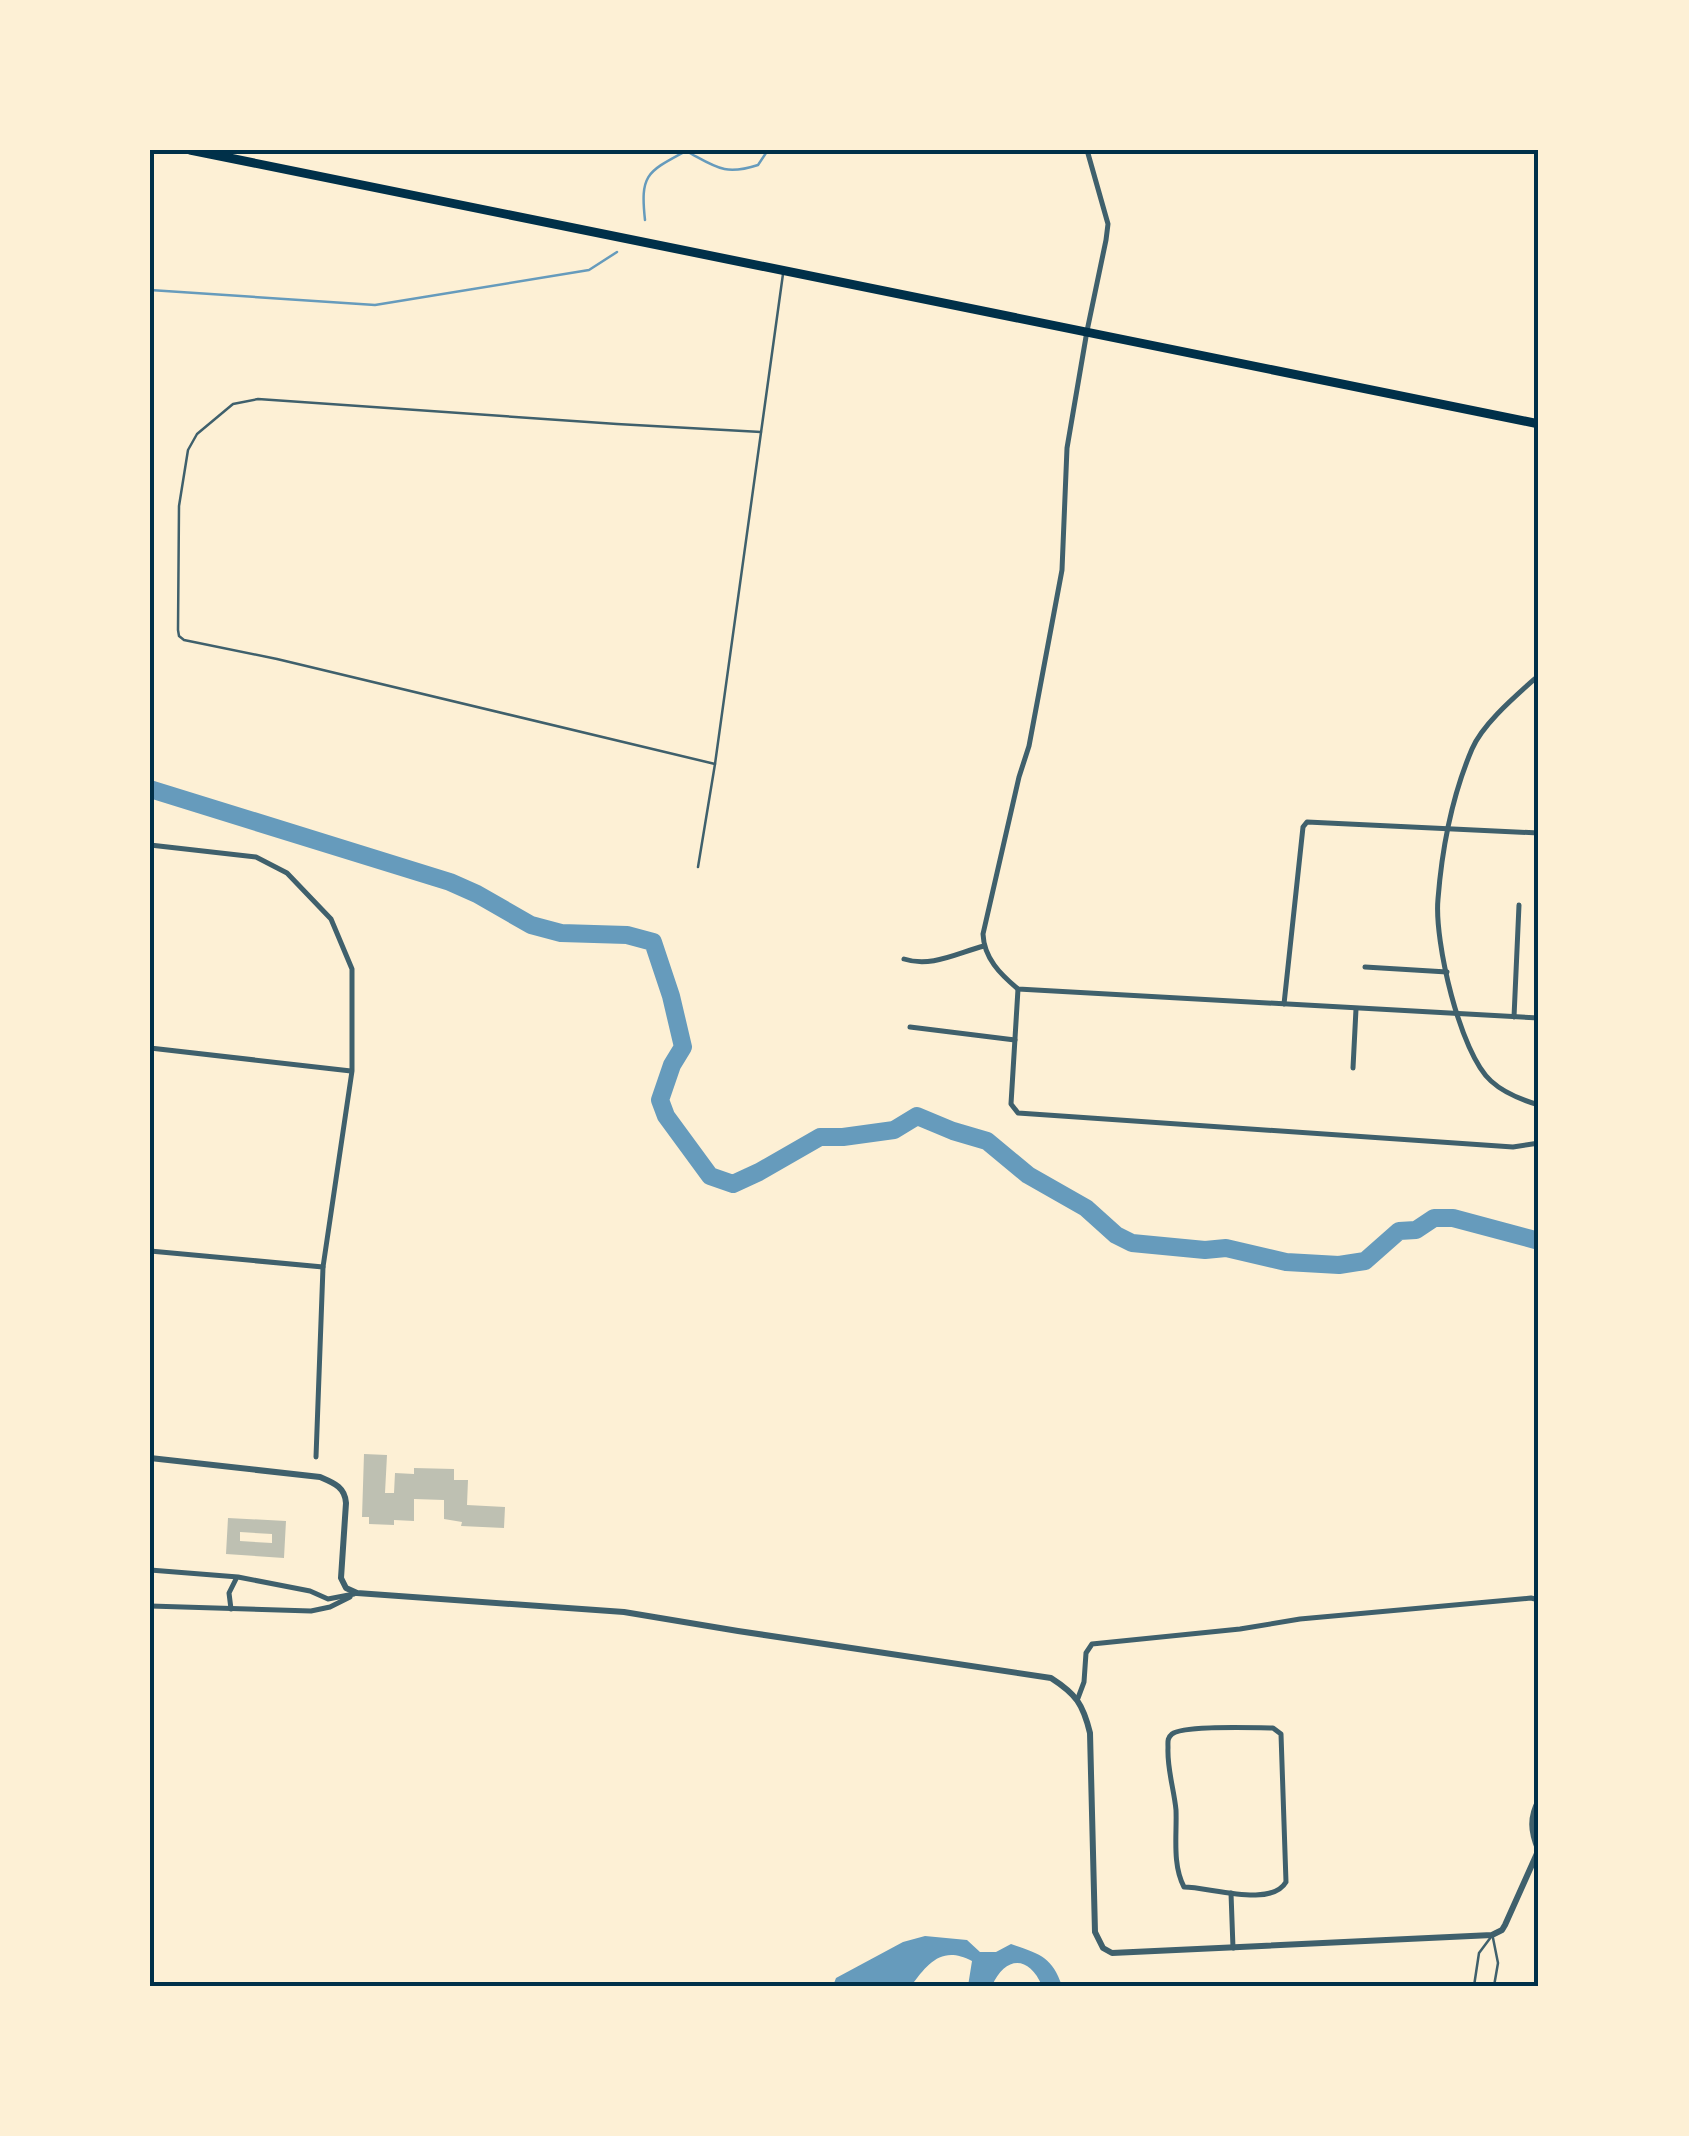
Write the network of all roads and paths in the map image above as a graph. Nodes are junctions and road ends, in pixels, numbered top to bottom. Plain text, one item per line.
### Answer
1 (190, 150) edge
2 (1087, 150) edge
3 (784, 269) junction
4 (1086, 330) junction
5 (1539, 424) edge
6 (762, 432) junction
7 (1539, 675) edge
8 (715, 764) junction
9 (1447, 827) junction
10 (1539, 833) edge
11 (150, 845) edge
12 (698, 866) dead end
13 (1519, 905) dead end
14 (984, 946) junction
15 (904, 959) dead end
16 (1365, 967) dead end
17 (1446, 972) junction
18 (1018, 989) junction
19 (1284, 1005) junction
20 (1356, 1009) junction
21 (1457, 1014) junction
22 (1514, 1017) junction
23 (1539, 1018) edge
24 (910, 1027) dead end
25 (1015, 1040) junction
26 (150, 1048) edge
27 (1353, 1068) dead end
28 (352, 1071) junction
29 (1539, 1105) edge
30 (1539, 1144) edge
31 (150, 1251) edge
32 (323, 1267) junction
33 (316, 1457) dead end
34 (150, 1458) edge
35 (150, 1570) edge
36 (238, 1577) junction
37 (357, 1593) junction
38 (1539, 1600) edge
39 (150, 1606) edge
40 (230, 1608) junction
41 (1078, 1698) junction
42 (1539, 1799) edge
43 (1539, 1849) edge
44 (1231, 1893) junction
45 (1492, 1936) junction
46 (1232, 1948) junction
47 (1474, 1986) edge
48 (1494, 1986) edge

1 - 3 highway
2 - 4 street
3 - 4 highway
3 - 6 lane
4 - 5 highway
4 - 14 street
6 - 8 lane
6 - 8 lane
7 - 9 street
8 - 12 lane
9 - 10 street
9 - 17 street
9 - 19 street
11 - 28 street
13 - 22 street
14 - 15 street
14 - 18 street
16 - 17 street
17 - 21 street
18 - 19 street
18 - 25 street
19 - 20 street
20 - 21 street
20 - 27 street
21 - 22 street
21 - 29 street
22 - 23 street
24 - 25 street
25 - 30 street
26 - 28 street
28 - 32 street
31 - 32 street
32 - 33 street
34 - 37 street
35 - 36 street
36 - 37 street
36 - 40 street
37 - 40 street
37 - 41 street
38 - 41 street
39 - 40 street
41 - 46 street
42 - 43 street
43 - 45 street
44 - 44 street
44 - 46 street
45 - 46 street
45 - 47 lane
45 - 48 lane

